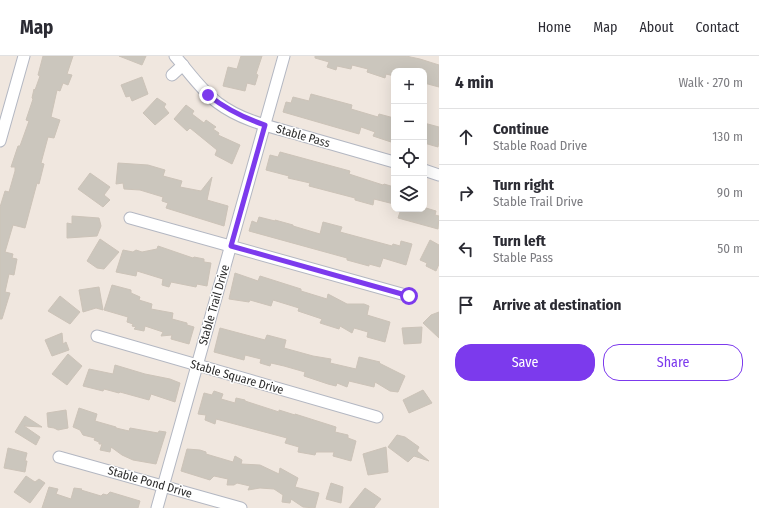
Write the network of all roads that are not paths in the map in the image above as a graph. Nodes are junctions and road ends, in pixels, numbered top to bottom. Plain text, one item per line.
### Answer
1 (24, 56) edge
2 (175, 56) edge
3 (284, 56) edge
4 (183, 65) junction
5 (172, 75) dead end
6 (265, 125) junction
7 (0, 141) edge
8 (391, 161) edge
9 (427, 171) edge
10 (439, 174) edge
11 (130, 218) dead end
12 (231, 246) junction
13 (409, 296) dead end
14 (97, 336) dead end
15 (198, 366) junction
16 (377, 416) dead end
17 (59, 457) dead end
18 (164, 486) junction
19 (157, 508) edge
20 (241, 508) edge

1 - 7 street
2 - 4 street, Stable Pass
3 - 6 street, Stable Trail Drive
4 - 5 street
4 - 6 street, Stable Pass
6 - 8 street, Stable Pass
6 - 12 street, Stable Trail Drive
9 - 10 street
11 - 12 street
12 - 13 street
12 - 15 street, Stable Trail Drive
14 - 15 street, Stable Square Drive
15 - 16 street, Stable Square Drive
15 - 18 street, Stable Trail Drive
17 - 18 street, Stable Pond Drive
18 - 19 street, Stable Trail Drive
18 - 20 street, Stable Pond Drive

